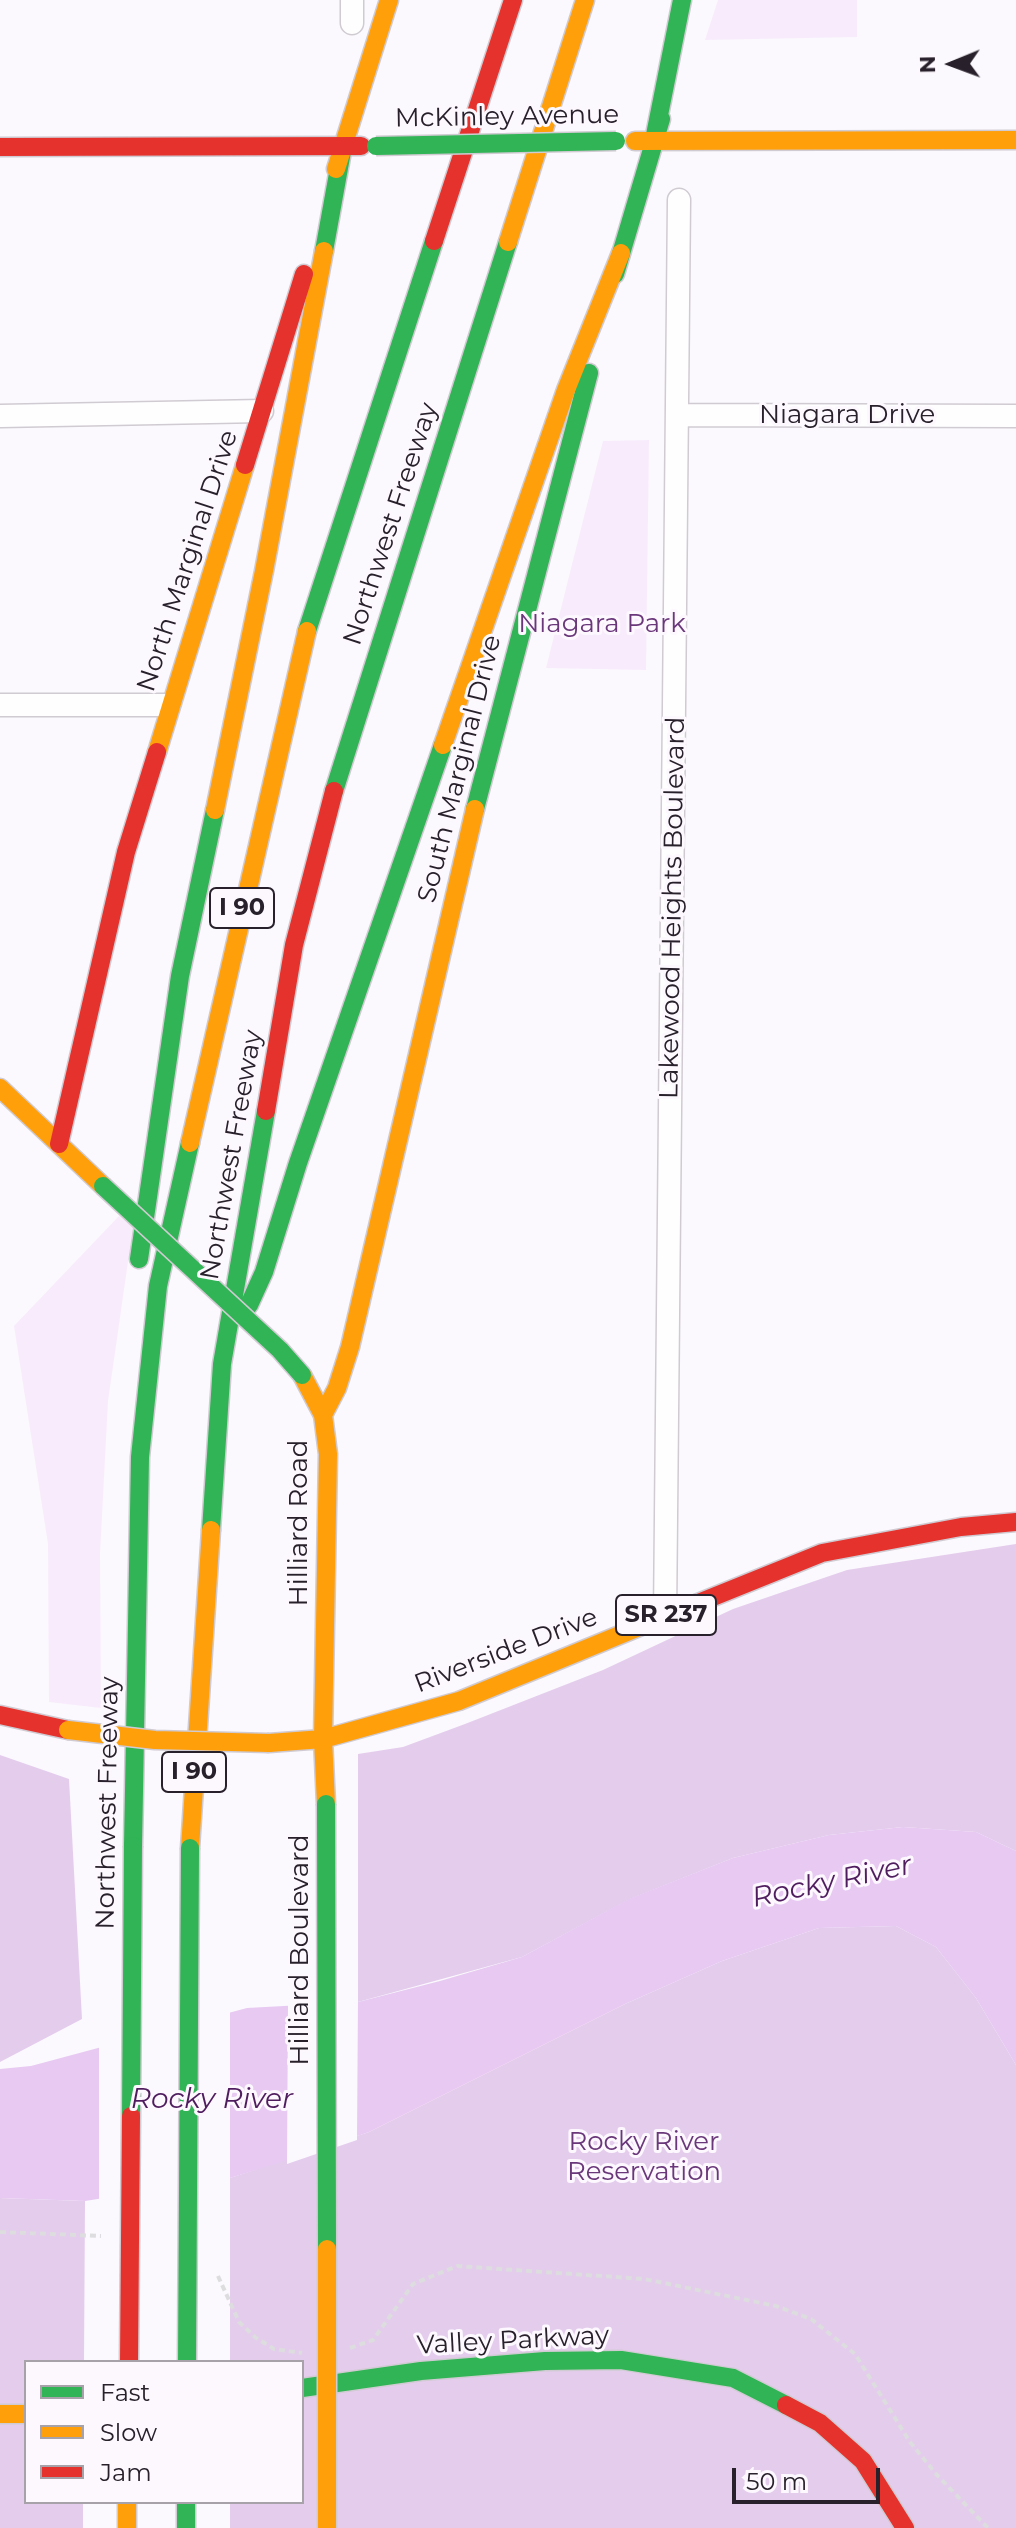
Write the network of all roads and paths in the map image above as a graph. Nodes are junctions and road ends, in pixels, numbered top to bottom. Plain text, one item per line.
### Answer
1 (389, 0) edge
2 (513, 0) edge
3 (585, 0) edge
4 (682, 0) edge
5 (700, 0) edge
6 (654, 140) junction
7 (1016, 140) edge
8 (343, 146) junction
9 (0, 147) edge
10 (679, 200) dead end
11 (621, 253) junction
12 (262, 411) junction
13 (679, 415) junction
14 (0, 416) edge
15 (1016, 416) edge
16 (0, 705) edge
17 (169, 705) junction
18 (0, 1088) edge
19 (59, 1144) junction
20 (135, 1284) dead end
21 (222, 1364) junction
22 (323, 1415) junction
23 (121, 1452) dead end
24 (1016, 1522) edge
25 (665, 1616) junction
26 (0, 1715) edge
27 (323, 1739) junction
28 (134, 1797) junction
29 (326, 1804) joint
30 (0, 2232) edge
31 (106, 2236) dead end
32 (211, 2266) dead end
33 (343, 2349) dead end
34 (306, 2353) dead end
35 (129, 2360) edge
36 (187, 2360) edge
37 (304, 2388) edge
38 (0, 2414) edge
39 (24, 2414) edge
40 (127, 2504) edge
41 (186, 2504) edge
42 (127, 2528) edge
43 (186, 2528) edge
44 (327, 2528) edge
45 (905, 2528) edge
46 (988, 2528) edge

1 - 8 main road, North Marginal Drive
2 - 28 main road, Northwest Freeway / I 90
3 - 21 main road, Northwest Freeway / I 90
4 - 6 main road
5 - 6 main road, South Marginal Drive
6 - 7 main road, McKinley Avenue
6 - 8 main road, McKinley Avenue, bridge
6 - 11 main road, South Marginal Drive
8 - 9 main road, McKinley Avenue
8 - 12 main road, North Marginal Drive
8 - 20 main road
10 - 13 street, Lakewood Heights Boulevard
11 - 21 main road
11 - 22 main road, South Marginal Drive
12 - 14 street
12 - 17 main road, North Marginal Drive
13 - 15 street, Niagara Drive
13 - 25 street, Lakewood Heights Boulevard
16 - 17 street
17 - 19 main road, North Marginal Drive
18 - 19 main road, Hilliard Road
19 - 22 main road, Hilliard Road, bridge
21 - 36 main road, Northwest Freeway / I 90, bridge
22 - 27 main road, Hilliard Road
23 - 28 main road
24 - 25 main road, Riverside Drive / SR 237
25 - 27 main road, Riverside Drive / SR 237
26 - 27 main road, Riverside Drive / SR 237, bridge
27 - 29 main road, Hilliard Road
28 - 35 main road, Northwest Freeway / I 90, bridge
29 - 44 main road, Hilliard Boulevard, bridge
30 - 31 path
32 - 34 path
33 - 46 path
37 - 45 main road, Valley Parkway
38 - 39 main road
40 - 42 main road
41 - 43 main road

